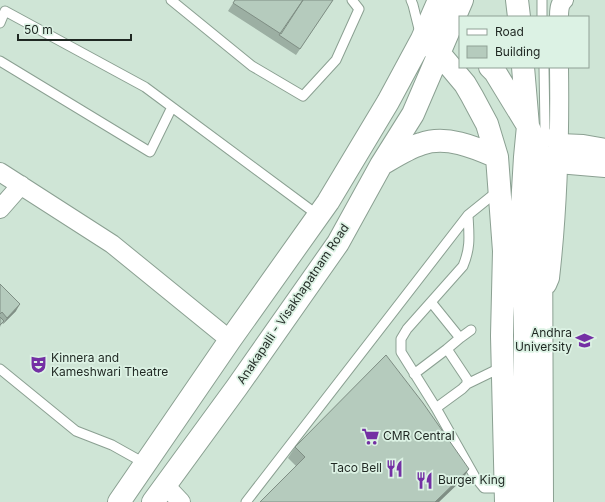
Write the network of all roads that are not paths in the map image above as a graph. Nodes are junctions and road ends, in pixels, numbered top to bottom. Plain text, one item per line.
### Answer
1 (171, 0) edge
2 (352, 0) edge
3 (462, 0) edge
4 (517, 0) edge
5 (542, 0) edge
6 (564, 0) edge
7 (412, 3) edge
8 (3, 9) edge
9 (435, 9) edge
10 (519, 16) edge
11 (542, 16) edge
12 (559, 16) edge
13 (0, 23) edge
14 (454, 36) edge
15 (422, 39) junction
16 (439, 54) junction
17 (0, 61) edge
18 (491, 68) edge
19 (523, 68) edge
20 (544, 68) edge
21 (559, 68) edge
22 (172, 107) junction
23 (528, 126) junction
24 (555, 150) junction
25 (605, 150) edge
26 (497, 157) junction
27 (381, 164) junction
28 (605, 166) edge
29 (0, 172) edge
30 (21, 185) junction
31 (499, 190) junction
32 (0, 208) edge
33 (468, 215) junction
34 (319, 216) junction
35 (542, 298) junction
36 (430, 302) junction
37 (471, 330) dead end
38 (460, 338) junction
39 (230, 340) junction
40 (447, 349) junction
41 (503, 366) junction
42 (0, 369) edge
43 (414, 374) junction
44 (467, 384) junction
45 (436, 408) junction
46 (146, 464) junction
47 (159, 494) edge
48 (506, 495) edge
49 (119, 502) edge
50 (181, 502) edge
51 (246, 502) edge
52 (525, 502) edge
53 (542, 502) edge

1 - 2 lane
3 - 14 main road, Anakapalli - Visakhapatnam Road
4 - 10 main road
5 - 11 lane
6 - 12 street
7 - 9 lane
7 - 15 lane
8 - 13 lane
8 - 22 lane
9 - 14 main road
9 - 15 main road
14 - 16 main road, Anakapalli - Visakhapatnam Road
15 - 16 main road
15 - 34 main road
16 - 26 main road
16 - 27 main road, Anakapalli - Visakhapatnam Road
17 - 22 lane
18 - 23 main road
19 - 23 main road
20 - 24 lane
21 - 24 street
22 - 34 lane
23 - 24 lane
23 - 35 main road
23 - 52 main road
24 - 25 main road
24 - 28 main road
24 - 35 street
26 - 27 main road
26 - 31 main road
27 - 47 main road, Anakapalli - Visakhapatnam Road
29 - 30 street
30 - 32 street
30 - 39 street
31 - 33 lane
31 - 41 main road
33 - 36 lane
33 - 51 lane
34 - 39 main road
35 - 53 main road
36 - 38 lane
36 - 43 lane
37 - 38 lane
38 - 40 lane
39 - 46 main road
40 - 43 lane
40 - 44 lane
41 - 44 lane
41 - 48 main road
42 - 46 lane
43 - 45 lane
44 - 45 lane
45 - 48 lane
46 - 49 main road
47 - 50 street

